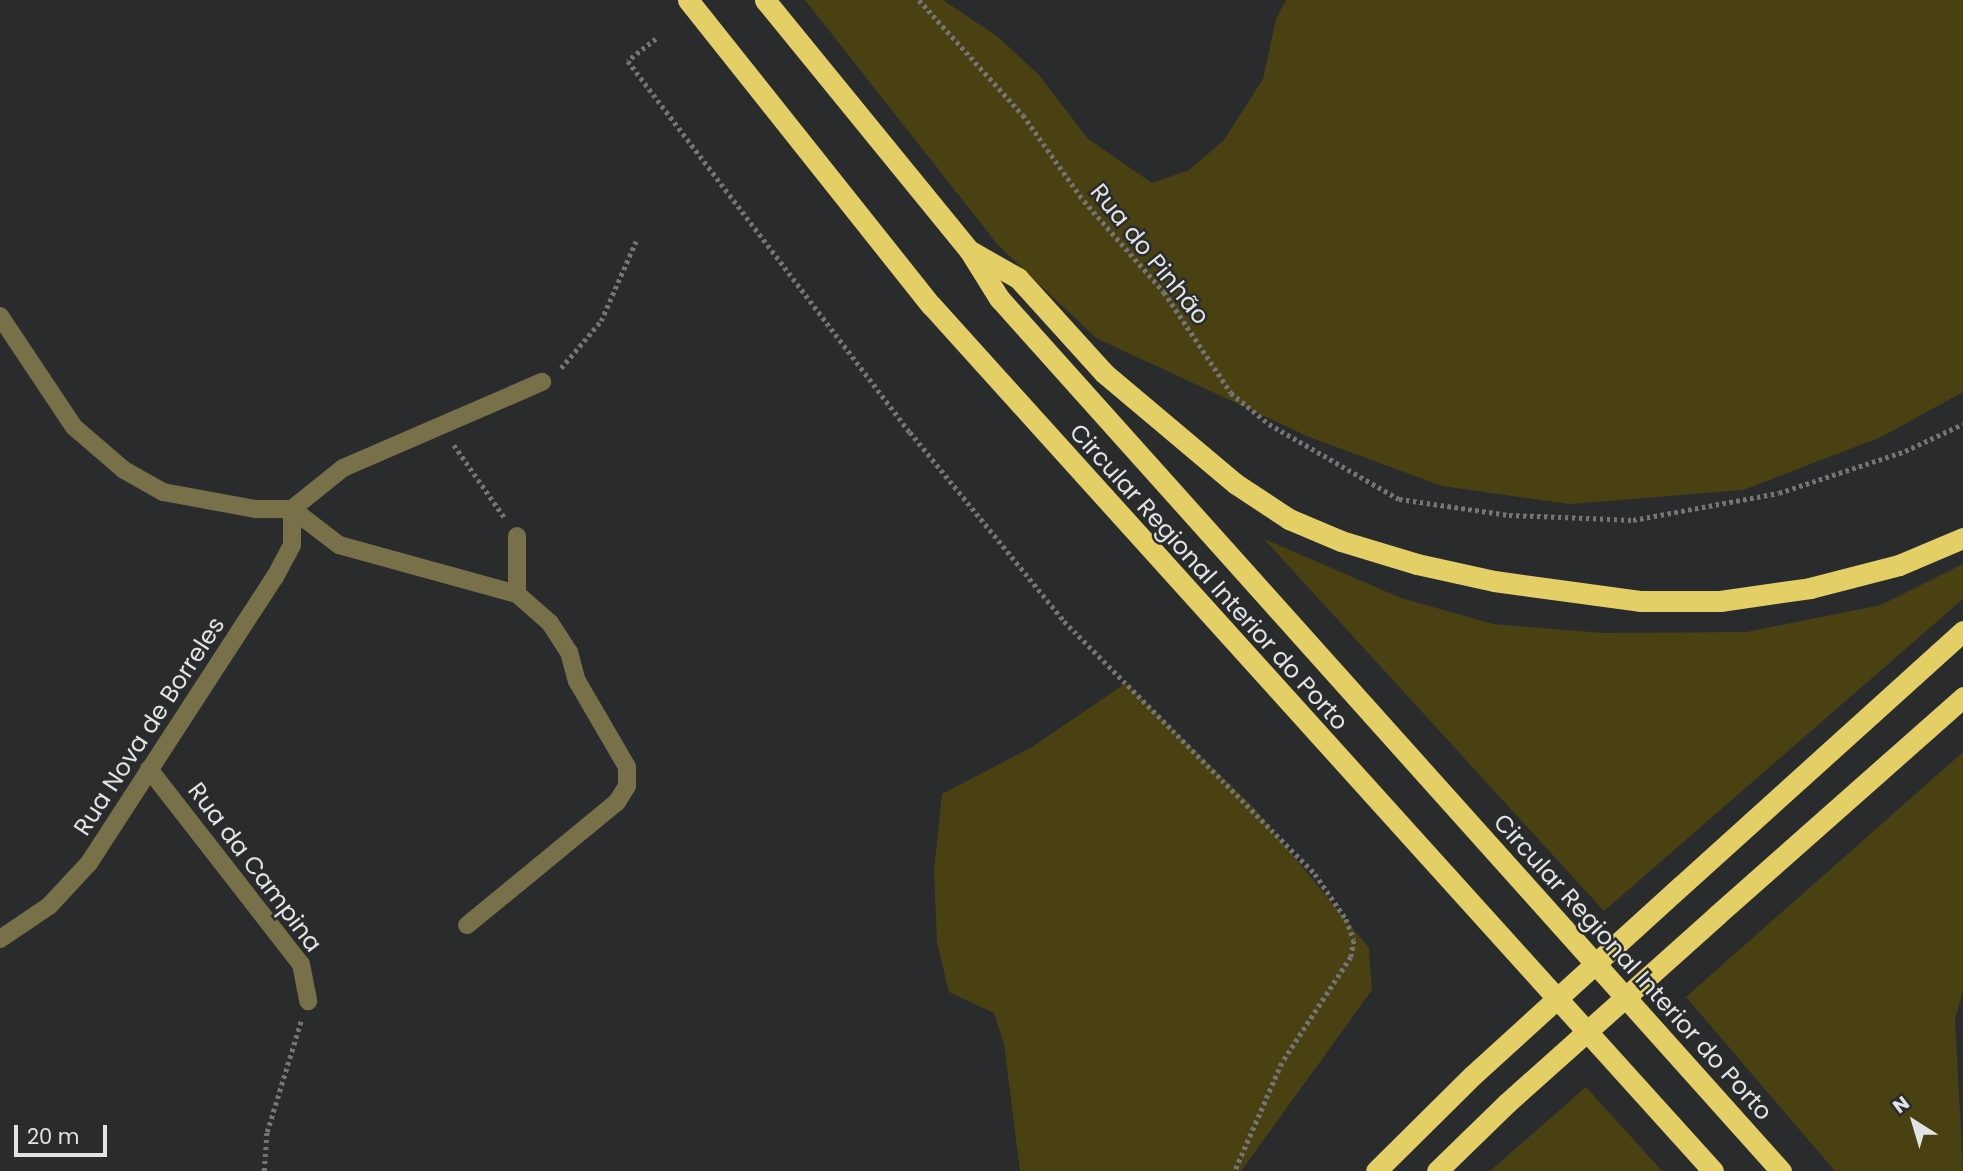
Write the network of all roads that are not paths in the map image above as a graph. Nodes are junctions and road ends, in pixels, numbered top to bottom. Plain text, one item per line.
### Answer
1 (688, 0) edge
2 (765, 0) edge
3 (970, 250) junction
4 (0, 316) edge
5 (542, 382) road end
6 (292, 509) junction
7 (517, 536) road end
8 (1963, 538) edge
9 (517, 594) junction
10 (1963, 631) edge
11 (1963, 696) edge
12 (149, 769) junction
13 (467, 925) dead end
14 (0, 939) edge
15 (308, 1001) road end
16 (1376, 1171) edge
17 (1437, 1171) edge
18 (1713, 1171) edge
19 (1781, 1171) edge

1 - 18 highway, Circular Regional Interior do Porto
2 - 3 highway, Circular Regional Interior do Porto
3 - 8 highway
3 - 19 highway, Circular Regional Interior do Porto
4 - 6 street
5 - 6 street
6 - 9 street
6 - 12 street, Rua Nova de Borreles
7 - 9 street
9 - 13 street
10 - 16 highway, bridge
11 - 17 highway, bridge
12 - 14 street, Rua Nova de Borreles
12 - 15 street, Rua da Campina

